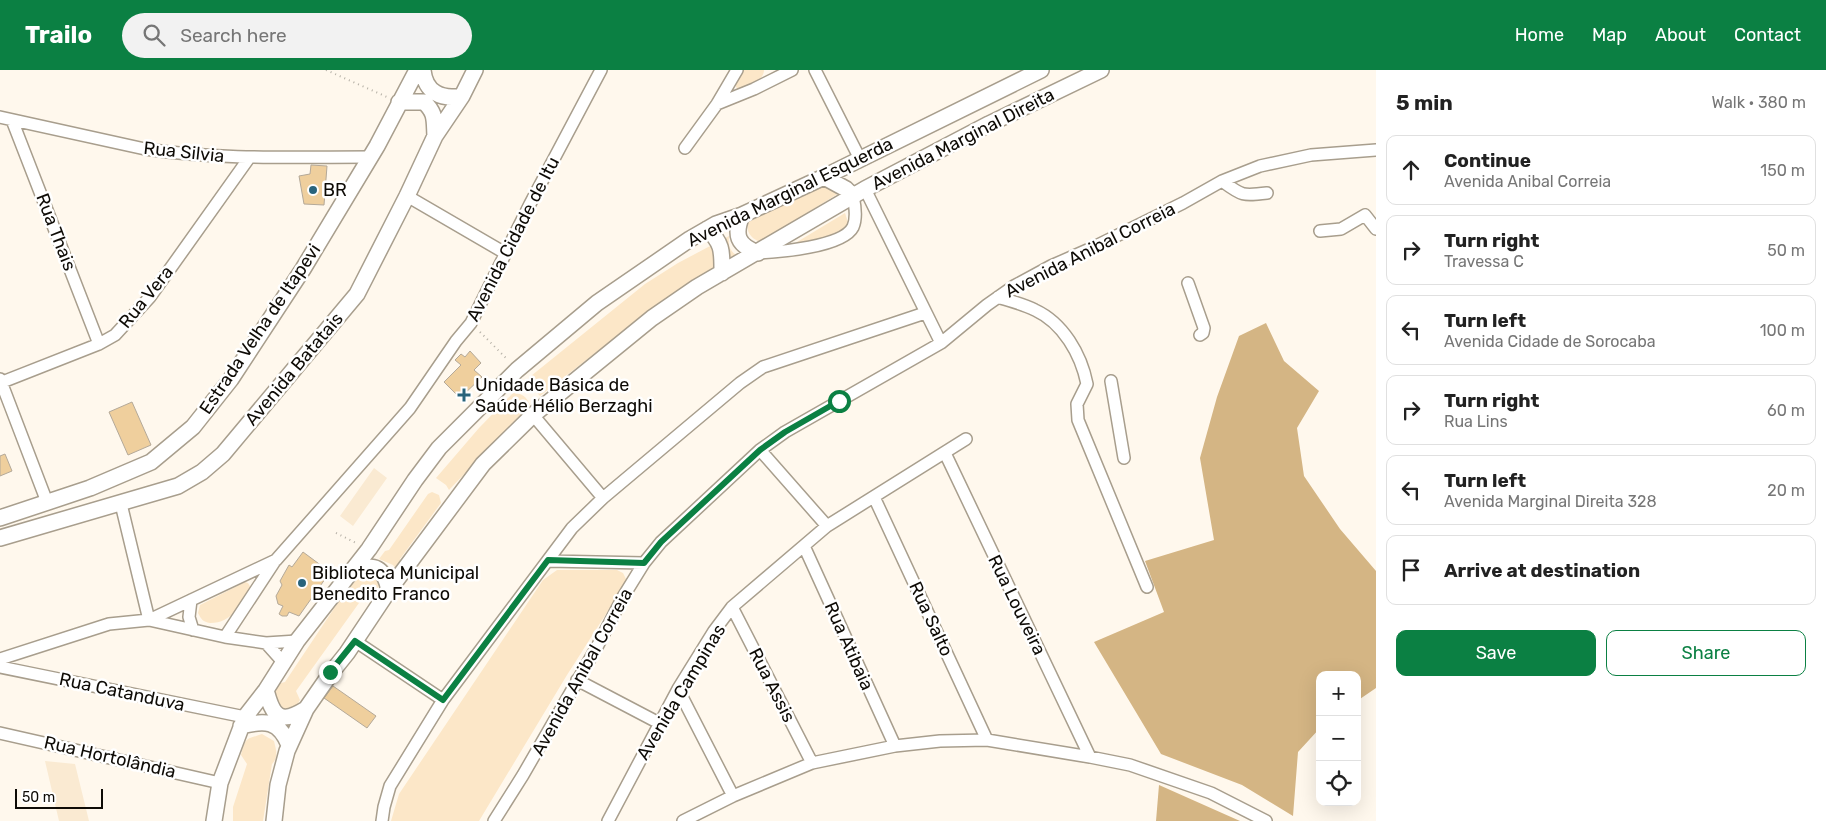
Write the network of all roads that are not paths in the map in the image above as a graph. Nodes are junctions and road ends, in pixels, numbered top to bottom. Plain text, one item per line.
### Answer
1 (417, 70) edge
2 (423, 70) edge
3 (475, 70) edge
4 (601, 70) edge
5 (737, 70) edge
6 (790, 70) edge
7 (815, 70) edge
8 (1040, 70) edge
9 (1101, 70) edge
10 (462, 96) junction
11 (399, 102) junction
12 (717, 104) junction
13 (0, 118) edge
14 (12, 120) junction
15 (435, 136) junction
16 (685, 148) dead end
17 (1376, 150) edge
18 (371, 157) junction
19 (249, 158) junction
20 (860, 159) junction
21 (824, 177) junction
22 (1222, 182) junction
23 (859, 193) junction
24 (1267, 193) dead end
25 (408, 196) junction
26 (742, 215) junction
27 (707, 229) junction
28 (1376, 229) edge
29 (1320, 231) dead end
30 (505, 253) junction
31 (758, 253) junction
32 (722, 273) junction
33 (1188, 283) dead end
34 (998, 296) junction
35 (925, 313) junction
36 (1200, 335) dead end
37 (941, 343) junction
38 (99, 344) junction
39 (0, 381) edge
40 (1111, 381) dead end
41 (533, 415) junction
42 (966, 439) dead end
43 (760, 450) junction
44 (945, 453) junction
45 (1124, 458) dead end
46 (874, 497) junction
47 (602, 498) junction
48 (47, 502) junction
49 (121, 504) junction
50 (0, 518) edge
51 (827, 526) junction
52 (0, 538) edge
53 (804, 546) junction
54 (276, 560) junction
55 (548, 560) junction
56 (644, 563) junction
57 (353, 569) junction
58 (1148, 587) dead end
59 (389, 590) junction
60 (191, 600) junction
61 (732, 607) junction
62 (150, 620) junction
63 (193, 630) junction
64 (225, 637) junction
65 (297, 641) junction
66 (355, 641) junction
67 (266, 643) junction
68 (0, 659) edge
69 (284, 662) junction
70 (0, 667) edge
71 (577, 680) junction
72 (678, 689) junction
73 (266, 690) junction
74 (443, 700) junction
75 (306, 709) junction
76 (243, 721) junction
77 (659, 723) junction
78 (0, 733) edge
79 (987, 740) junction
80 (289, 745) junction
81 (895, 746) junction
82 (1090, 756) junction
83 (812, 763) junction
84 (220, 783) junction
85 (733, 796) junction
86 (214, 821) edge
87 (274, 821) edge
88 (382, 821) edge
89 (494, 821) edge
90 (608, 821) edge
91 (683, 821) edge
92 (1266, 821) edge

1 - 11 main road, Estrada Velha de Itapevi
2 - 10 main road
3 - 10 main road, Avenida Batatais
4 - 30 street, Avenida Cidade de Itu
5 - 12 street
6 - 12 street
7 - 20 street
8 - 20 main road, Avenida Marginal Esquerda
9 - 23 main road, Avenida Marginal Direita
10 - 15 main road, Avenida Batatais
11 - 15 main road
11 - 18 main road, Estrada Velha de Itapevi
12 - 16 street
13 - 14 street, Rua Silvia
14 - 19 street, Rua Silvia
14 - 38 street, Rua Thais
15 - 25 main road, Avenida Batatais
17 - 22 street, Avenida Anibal Correia
18 - 19 street, Rua Silvia
18 - 48 main road, Estrada Velha de Itapevi
19 - 38 street, Rua Vera
20 - 21 main road, Avenida Marginal Esquerda
21 - 23 main road
21 - 26 main road, Avenida Marginal Esquerda
22 - 24 street
22 - 34 street, Avenida Anibal Correia
23 - 31 main road, Avenida Marginal Direita
23 - 31 street, Avenida Marginal Direita
23 - 35 street
25 - 30 street
25 - 49 main road, Avenida Batatais
26 - 27 main road, Avenida Marginal Esquerda
26 - 31 main road
27 - 32 main road
27 - 57 main road, Avenida Marginal Esquerda
28 - 29 street
30 - 54 street, Avenida Cidade de Itu
31 - 32 main road, Avenida Marginal Direita
32 - 41 main road, Avenida Marginal Direita
33 - 36 street
34 - 37 street, Avenida Anibal Correia
34 - 58 street
35 - 37 street
35 - 47 street
37 - 43 street, Avenida Anibal Correia
38 - 39 street, Rua Vera
39 - 48 street
40 - 45 street
41 - 47 street
41 - 59 main road, Avenida Marginal Direita
42 - 44 street, Avenida Campinas
43 - 51 street
43 - 56 street, Avenida Anibal Correia
44 - 46 street, Avenida Campinas
44 - 82 street, Rua Louveira
46 - 51 street, Avenida Campinas
46 - 79 street, Rua Salto
47 - 55 street
48 - 50 main road, Estrada Velha de Itapevi
49 - 52 main road, Avenida Batatais
49 - 62 street
51 - 53 street, Avenida Campinas
53 - 61 street, Avenida Campinas
53 - 81 street, Rua Atibaia
54 - 60 street, Avenida Cidade de Itu
54 - 64 street, Avenida Cidade de Itu
55 - 56 street
55 - 74 street
56 - 71 street, Avenida Anibal Correia
57 - 59 main road
57 - 65 main road, Avenida Marginal Esquerda
59 - 66 main road, Avenida Marginal Direita
60 - 62 street, Avenida Cidade de Itu
60 - 63 street
61 - 72 street, Avenida Campinas
61 - 83 street, Rua Assis
62 - 63 street
62 - 68 street, Avenida Cidade de Itu
63 - 64 street
64 - 67 street
65 - 67 street
65 - 69 main road, Avenida Marginal Esquerda
66 - 74 street
66 - 75 main road, Avenida Marginal Direita
67 - 69 street
69 - 73 main road, Avenida Marginal Esquerda
70 - 76 street, Rua Catanduva
71 - 77 street
71 - 89 street, Avenida Anibal Correia
72 - 77 street, Avenida Campinas
72 - 85 street
73 - 75 main road
73 - 76 main road, Avenida Marginal Esquerda
74 - 88 street
75 - 80 main road, Avenida Marginal Direita
76 - 80 main road
76 - 84 main road, Avenida Marginal Esquerda
77 - 90 street, Avenida Campinas
78 - 84 street, Rua Hortolândia
79 - 81 street
79 - 82 street
80 - 87 main road, Avenida Marginal Direita
81 - 83 street
82 - 92 street
83 - 85 street
84 - 86 main road, Avenida Marginal Esquerda
85 - 91 street

